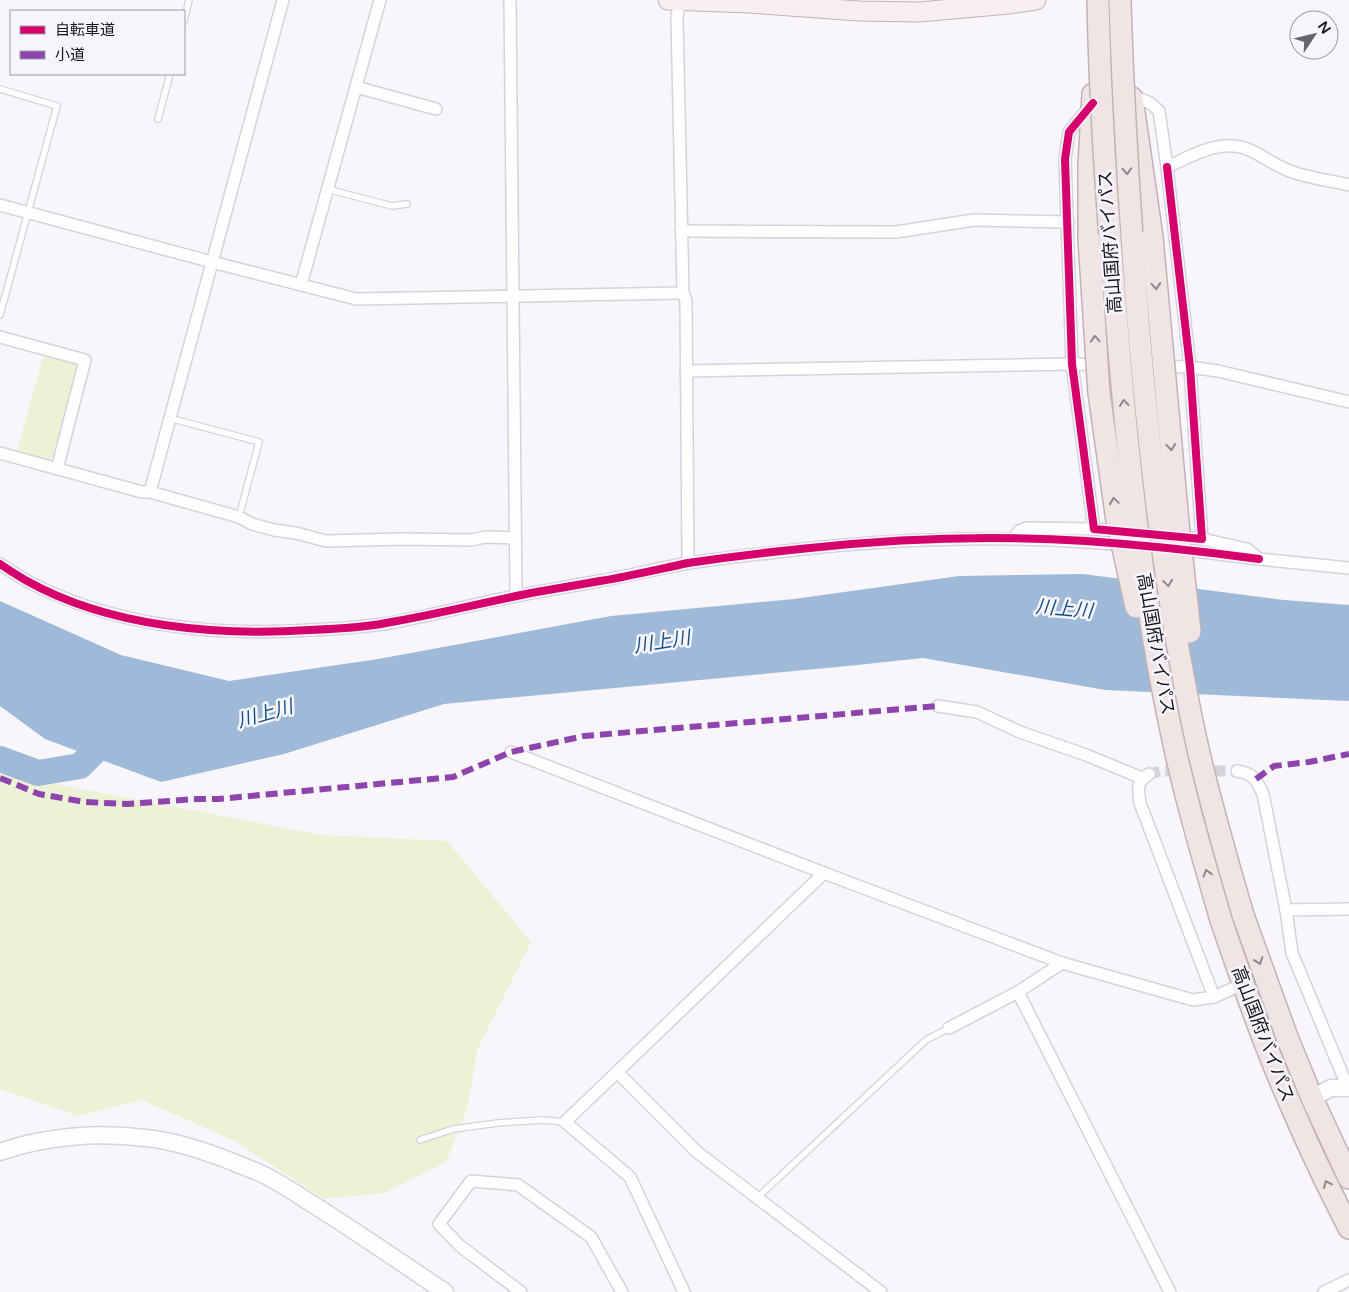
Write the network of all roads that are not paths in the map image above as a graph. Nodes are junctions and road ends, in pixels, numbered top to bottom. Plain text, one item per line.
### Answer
1 (189, 0) edge
2 (283, 0) edge
3 (380, 0) edge
4 (510, 0) edge
5 (676, 0) edge
6 (1036, 0) edge
7 (1091, 0) edge
8 (1098, 0) edge
9 (1120, 0) edge
10 (1127, 0) edge
11 (185, 17) edge
12 (170, 75) edge
13 (356, 86) junction
14 (0, 89) edge
15 (1132, 96) junction
16 (1093, 103) junction
17 (436, 109) dead end
18 (158, 118) dead end
19 (1167, 167) junction
20 (1349, 185) edge
21 (327, 188) junction
22 (408, 204) dead end
23 (0, 205) edge
24 (28, 212) junction
25 (1068, 222) junction
26 (681, 231) junction
27 (212, 262) junction
28 (301, 285) junction
29 (683, 293) junction
30 (513, 296) junction
31 (0, 315) edge
32 (0, 337) edge
33 (1072, 364) junction
34 (1190, 368) junction
35 (686, 371) junction
36 (1349, 402) edge
37 (169, 418) junction
38 (0, 453) edge
39 (57, 469) junction
40 (150, 492) junction
41 (239, 517) junction
42 (1094, 529) junction
43 (515, 538) junction
44 (1014, 538) junction
45 (1202, 539) junction
46 (1258, 559) junction
47 (0, 564) edge
48 (688, 564) junction
49 (1349, 568) edge
50 (516, 596) junction
51 (938, 706) dead end
52 (1172, 735) junction
53 (511, 752) dead end
54 (1237, 771) tunnel mouth
55 (824, 873) junction
56 (1286, 910) junction
57 (1349, 910) edge
58 (1243, 915) junction
59 (1062, 963) junction
60 (1243, 984) junction
61 (1018, 992) junction
62 (1214, 997) junction
63 (949, 1028) joint
64 (617, 1072) junction
65 (1349, 1088) edge
66 (1312, 1098) junction
67 (565, 1122) junction
68 (420, 1140) dead end
69 (0, 1152) edge
70 (1349, 1178) edge
71 (758, 1197) junction
72 (1349, 1228) edge
73 (1349, 1280) edge
74 (445, 1292) edge
75 (520, 1292) edge
76 (622, 1292) edge
77 (684, 1292) edge
78 (881, 1292) edge
79 (1170, 1292) edge
80 (1324, 1292) edge

1 - 11 lane
2 - 27 street
3 - 13 street
4 - 30 street
5 - 6 main road
5 - 26 street
7 - 16 highway
52 -> 8 highway, 高山国府バイパス, bridge
9 -> 58 highway, 高山国府バイパス, bridge
10 - 15 highway
12 - 18 lane
13 - 17 street
13 - 21 street
14 - 24 lane
15 - 19 street
15 -> 58 highway, bridge
16 - 25 street
52 -> 16 highway, bridge
19 - 20 street
19 - 34 street
21 - 22 lane
21 - 28 street
23 - 24 street
24 - 27 street
24 - 31 lane
25 - 26 street
25 - 33 street
26 - 29 street
27 - 28 street
27 - 37 street
28 - 30 street
29 - 30 street
29 - 35 street
30 - 43 street
32 - 39 street
33 - 34 street
33 - 35 street
33 - 42 street
34 - 36 street
34 - 45 street
35 - 48 street
37 - 40 street
37 - 41 lane
38 - 39 street
39 - 40 street
40 - 41 street
41 - 43 street
42 - 44 street
42 - 45 street
43 - 50 street
44 - 46 street
44 - 48 street
45 - 46 street
46 - 49 street
47 - 50 street
48 - 50 street
51 - 62 street
60 -> 52 highway, 高山国府バイパス, bridge
53 - 55 street
54 - 56 street
55 - 59 street
55 - 64 street
56 - 57 street
56 - 65 street
58 -> 66 highway, 高山国府バイパス
59 - 61 street
59 - 62 street
60 - 62 street
72 -> 60 highway, 高山国府バイパス
61 - 63 street
61 - 79 street
63 - 71 lane
64 - 67 street
64 - 71 street
65 - 66 street
66 - 70 highway, 高山国府バイパス
67 - 68 lane
67 - 77 street
69 - 74 street
71 - 78 street
73 - 80 street
75 - 76 street

